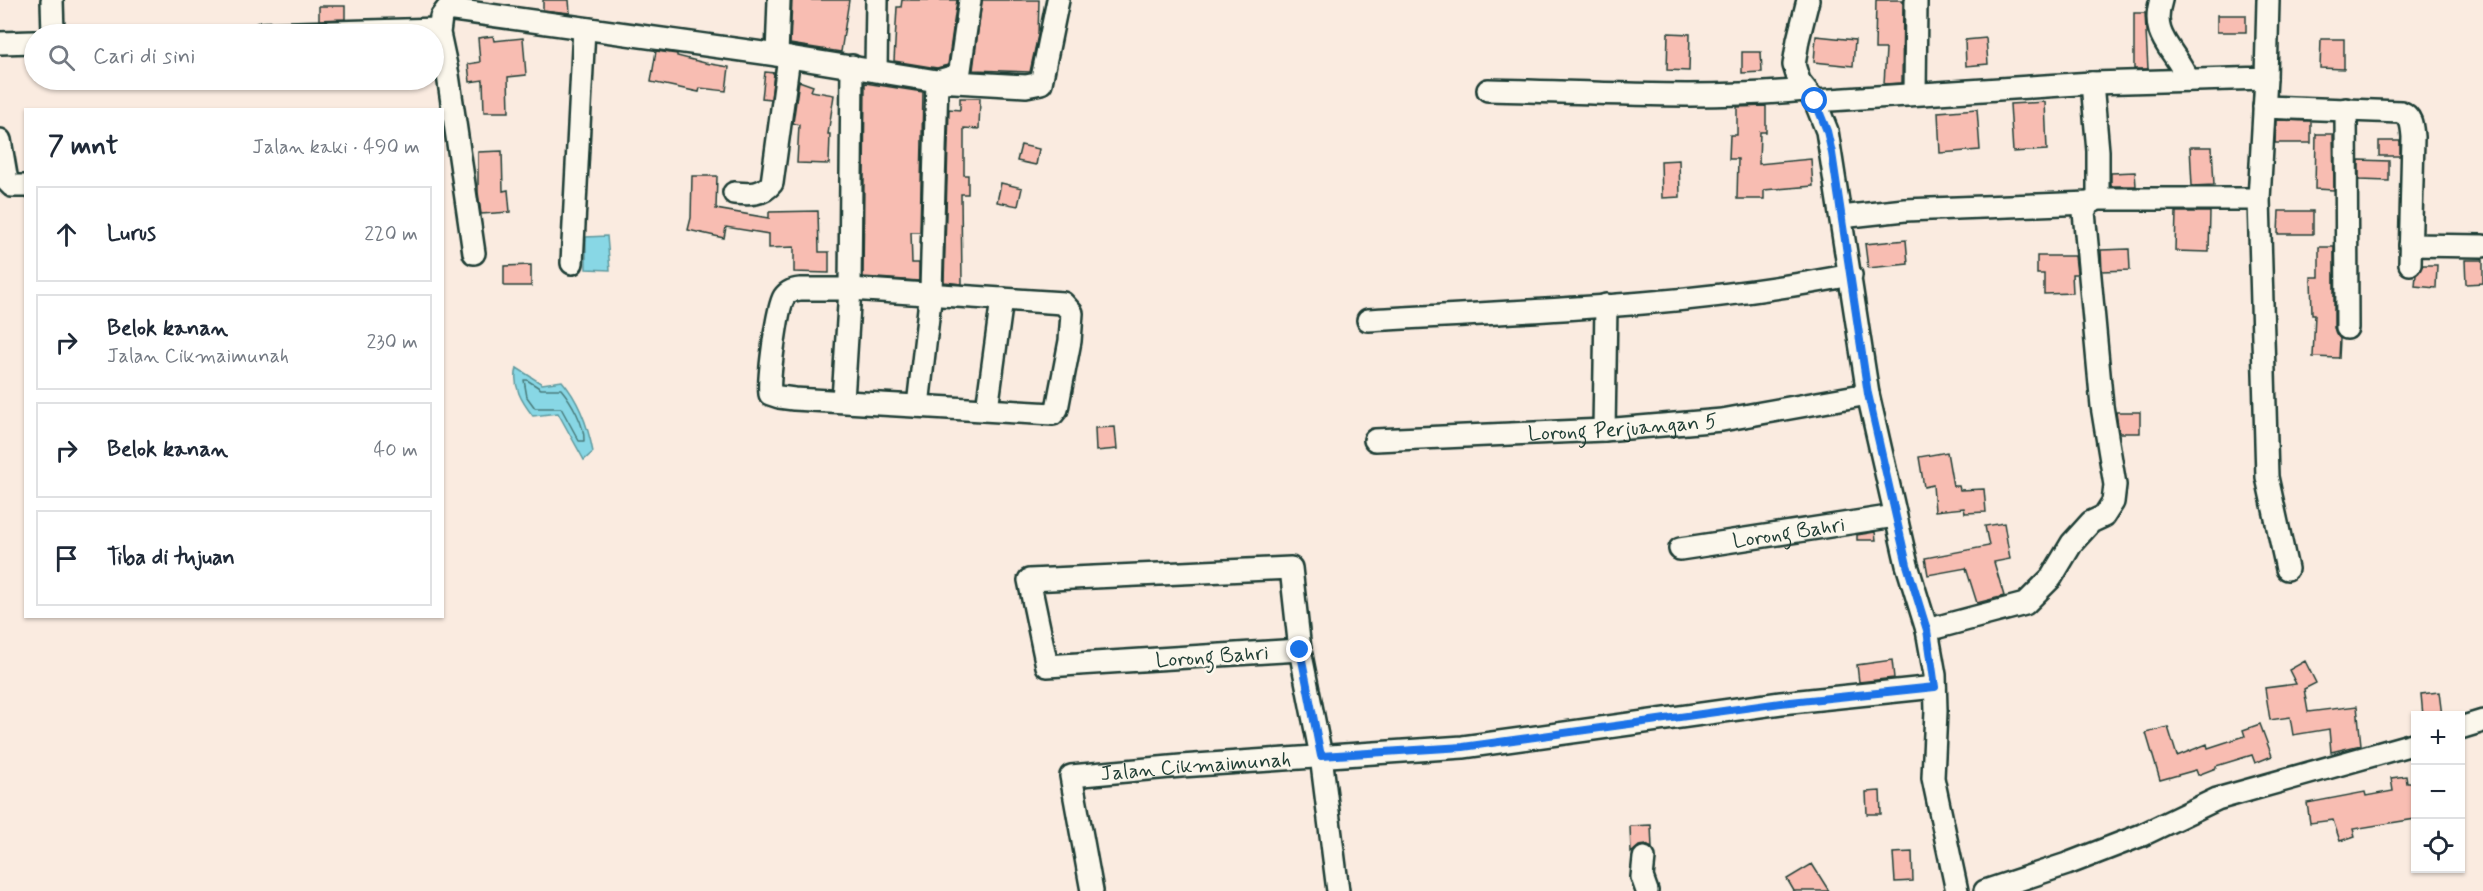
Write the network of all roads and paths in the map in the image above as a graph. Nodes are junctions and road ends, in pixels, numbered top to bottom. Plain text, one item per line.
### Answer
1 (52, 0) edge
2 (779, 0) edge
3 (877, 0) edge
4 (970, 0) edge
5 (1058, 0) edge
6 (1916, 0) edge
7 (2161, 0) edge
8 (2268, 0) edge
9 (1808, 3) edge
10 (53, 24) edge
11 (440, 24) edge
12 (584, 29) junction
13 (24, 42) edge
14 (0, 43) edge
15 (444, 55) edge
16 (783, 56) junction
17 (852, 66) junction
18 (876, 70) junction
19 (2266, 78) junction
20 (2188, 80) junction
21 (937, 81) junction
22 (2092, 83) junction
23 (1488, 90) dead end
24 (1915, 94) junction
25 (1810, 96) junction
26 (2264, 106) junction
27 (2346, 109) junction
28 (0, 140) edge
29 (24, 186) edge
30 (734, 194) dead end
31 (2259, 199) junction
32 (2094, 201) junction
33 (1841, 217) junction
34 (2483, 246) edge
35 (474, 253) dead end
36 (572, 263) dead end
37 (1851, 275) junction
38 (850, 289) junction
39 (930, 295) junction
40 (1002, 299) junction
41 (1606, 305) junction
42 (1368, 320) dead end
43 (2347, 328) dead end
44 (1868, 394) junction
45 (843, 400) junction
46 (918, 406) junction
47 (987, 409) junction
48 (1604, 430) junction
49 (1375, 440) dead end
50 (1896, 516) junction
51 (1680, 549) dead end
52 (2287, 569) dead end
53 (1927, 630) junction
54 (1300, 650) junction
55 (1935, 687) junction
56 (2483, 721) edge
57 (2465, 726) edge
58 (2411, 744) edge
59 (1321, 756) junction
60 (1644, 858) dead end
61 (1092, 891) edge
62 (1338, 891) edge
63 (1647, 891) edge
64 (1957, 891) edge
65 (1985, 891) edge

1 - 10 street
2 - 16 street
3 - 18 street
4 - 21 street
5 - 21 street
6 - 24 street
7 - 20 street
8 - 19 street
9 - 25 street
11 - 12 street
12 - 16 street
12 - 36 street
13 - 14 street
15 - 35 street
16 - 17 street
16 - 30 street
17 - 18 street
17 - 38 street
18 - 21 street
19 - 20 street
19 - 26 street
20 - 22 street
21 - 39 street
22 - 24 street
22 - 32 street
23 - 25 street
24 - 25 street
25 - 33 street
26 - 27 street
26 - 31 street
27 - 34 street
27 - 43 street
28 - 29 street
31 - 32 street
31 - 52 street
32 - 33 street
32 - 53 street
33 - 37 street
37 - 41 street
37 - 44 street
38 - 39 street
38 - 45 street
38 - 45 street
39 - 40 street
39 - 46 street
40 - 47 street
40 - 47 street
41 - 42 street
41 - 48 street
44 - 48 street, Lorong Perjuangan 5
44 - 50 street
45 - 46 street
46 - 47 street
48 - 49 street, Lorong Perjuangan 5
50 - 51 street, Lorong Bahri
50 - 53 street
53 - 55 street
54 - 54 street, Lorong Bahri
54 - 59 street
55 - 59 street, Jalan Cikmaimunah
55 - 64 street
56 - 57 street
58 - 65 street
59 - 61 street, Jalan Cikmaimunah
59 - 62 street
60 - 63 street

